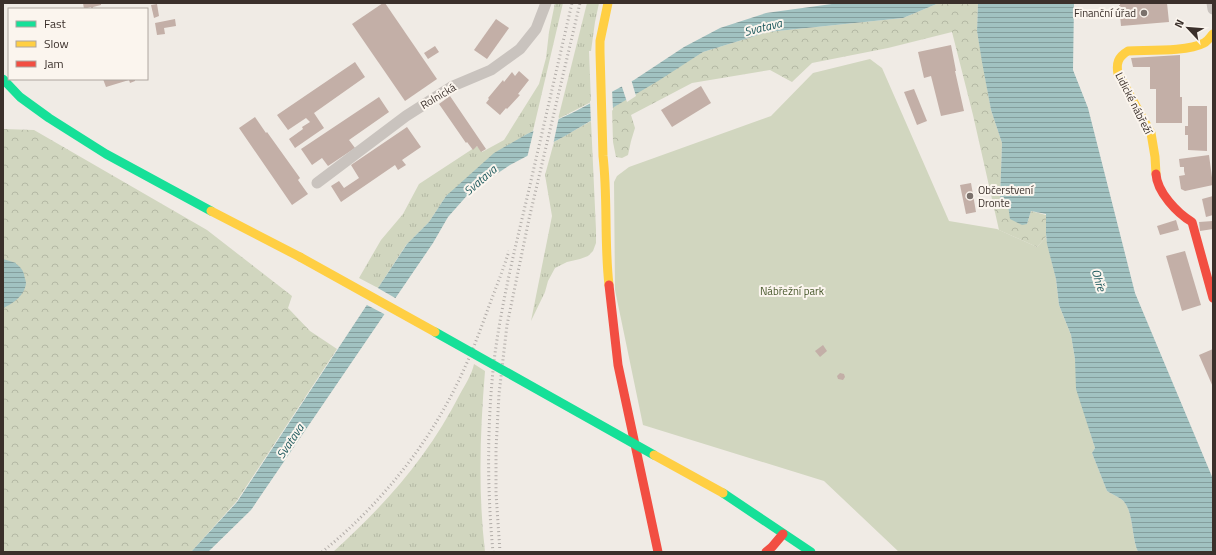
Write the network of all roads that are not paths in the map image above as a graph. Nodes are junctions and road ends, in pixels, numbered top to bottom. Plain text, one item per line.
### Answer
1 (546, 3) edge
2 (608, 3) edge
3 (1212, 3) edge
4 (1213, 9) edge
5 (1213, 34) edge
6 (3, 79) edge
7 (318, 183) dead end
8 (1213, 298) edge
9 (783, 534) junction
10 (658, 552) edge
11 (766, 552) edge
12 (811, 552) edge

1 - 7 street, Rolnická
2 - 10 main road
3 - 4 street
5 - 8 main road, Lidické nábřeží
6 - 9 main road, bridge
9 - 11 main road
9 - 12 main road

